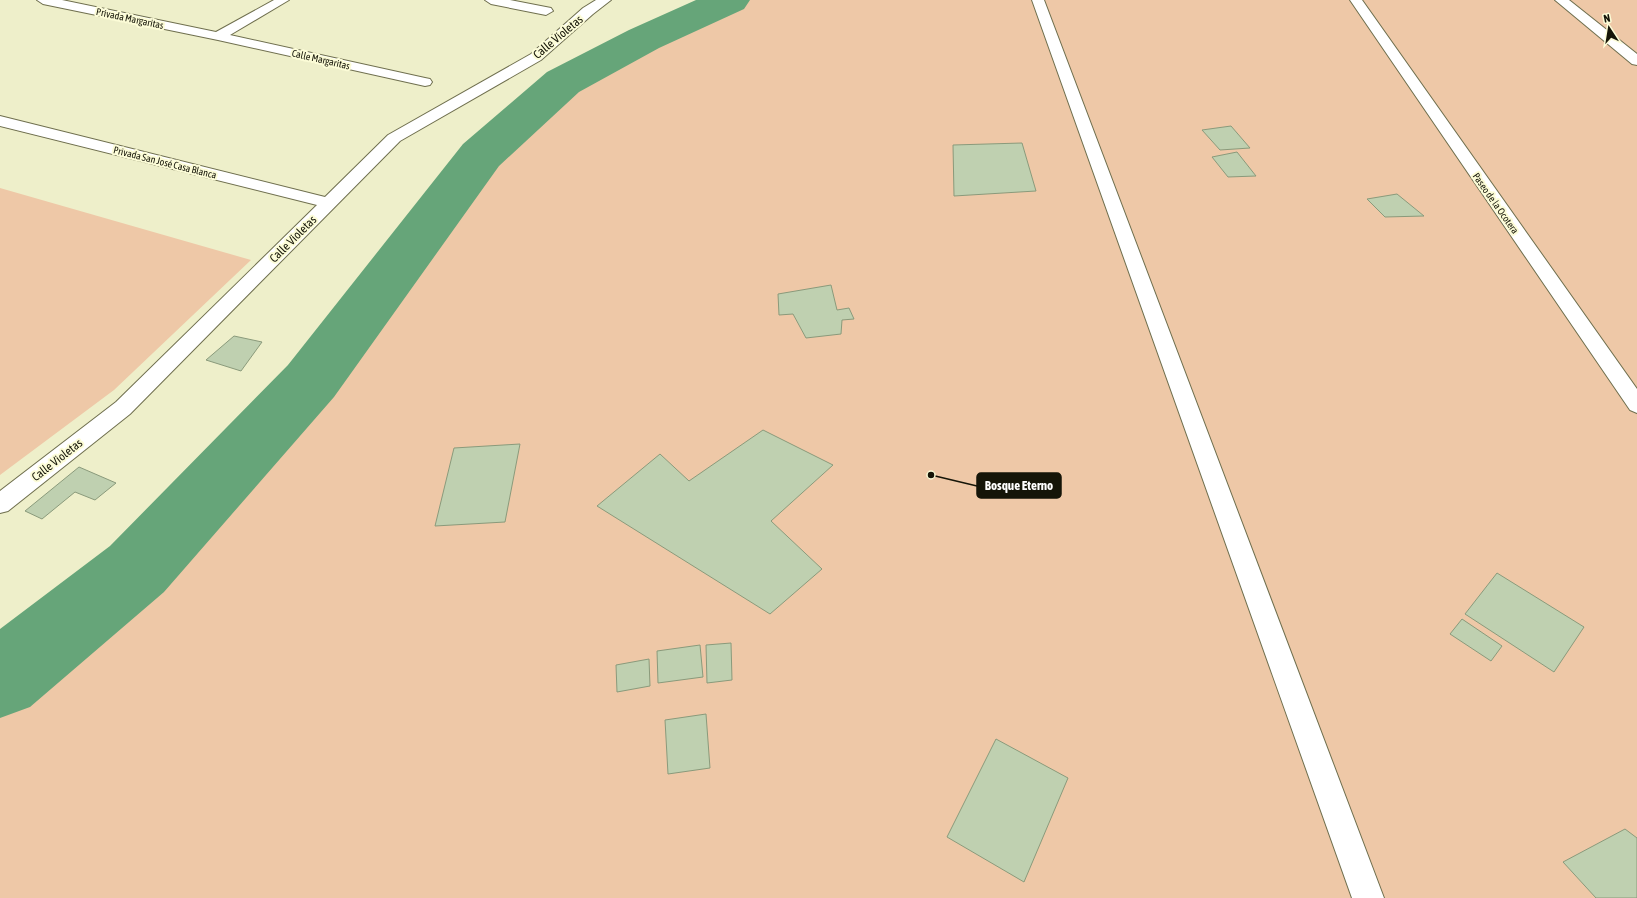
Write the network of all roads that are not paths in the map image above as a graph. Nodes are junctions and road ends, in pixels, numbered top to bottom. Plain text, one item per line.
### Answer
1 (43, 0) edge
2 (283, 0) edge
3 (491, 0) edge
4 (605, 0) edge
5 (1038, 0) edge
6 (1356, 0) edge
7 (1561, 0) edge
8 (546, 11) dead end
9 (218, 36) junction
10 (1637, 61) edge
11 (425, 82) dead end
12 (0, 121) edge
13 (330, 203) junction
14 (1637, 405) edge
15 (0, 504) edge
16 (1368, 898) edge

1 - 9 street, Privada Margaritas
2 - 9 street
3 - 8 street
4 - 13 street, Calle Violetas
5 - 16 street
6 - 14 street, Paseo de la Ocotera
7 - 10 street
9 - 11 street, Calle Margaritas
12 - 13 street, Privada San José Casa Blanca
13 - 15 street, Calle Violetas

